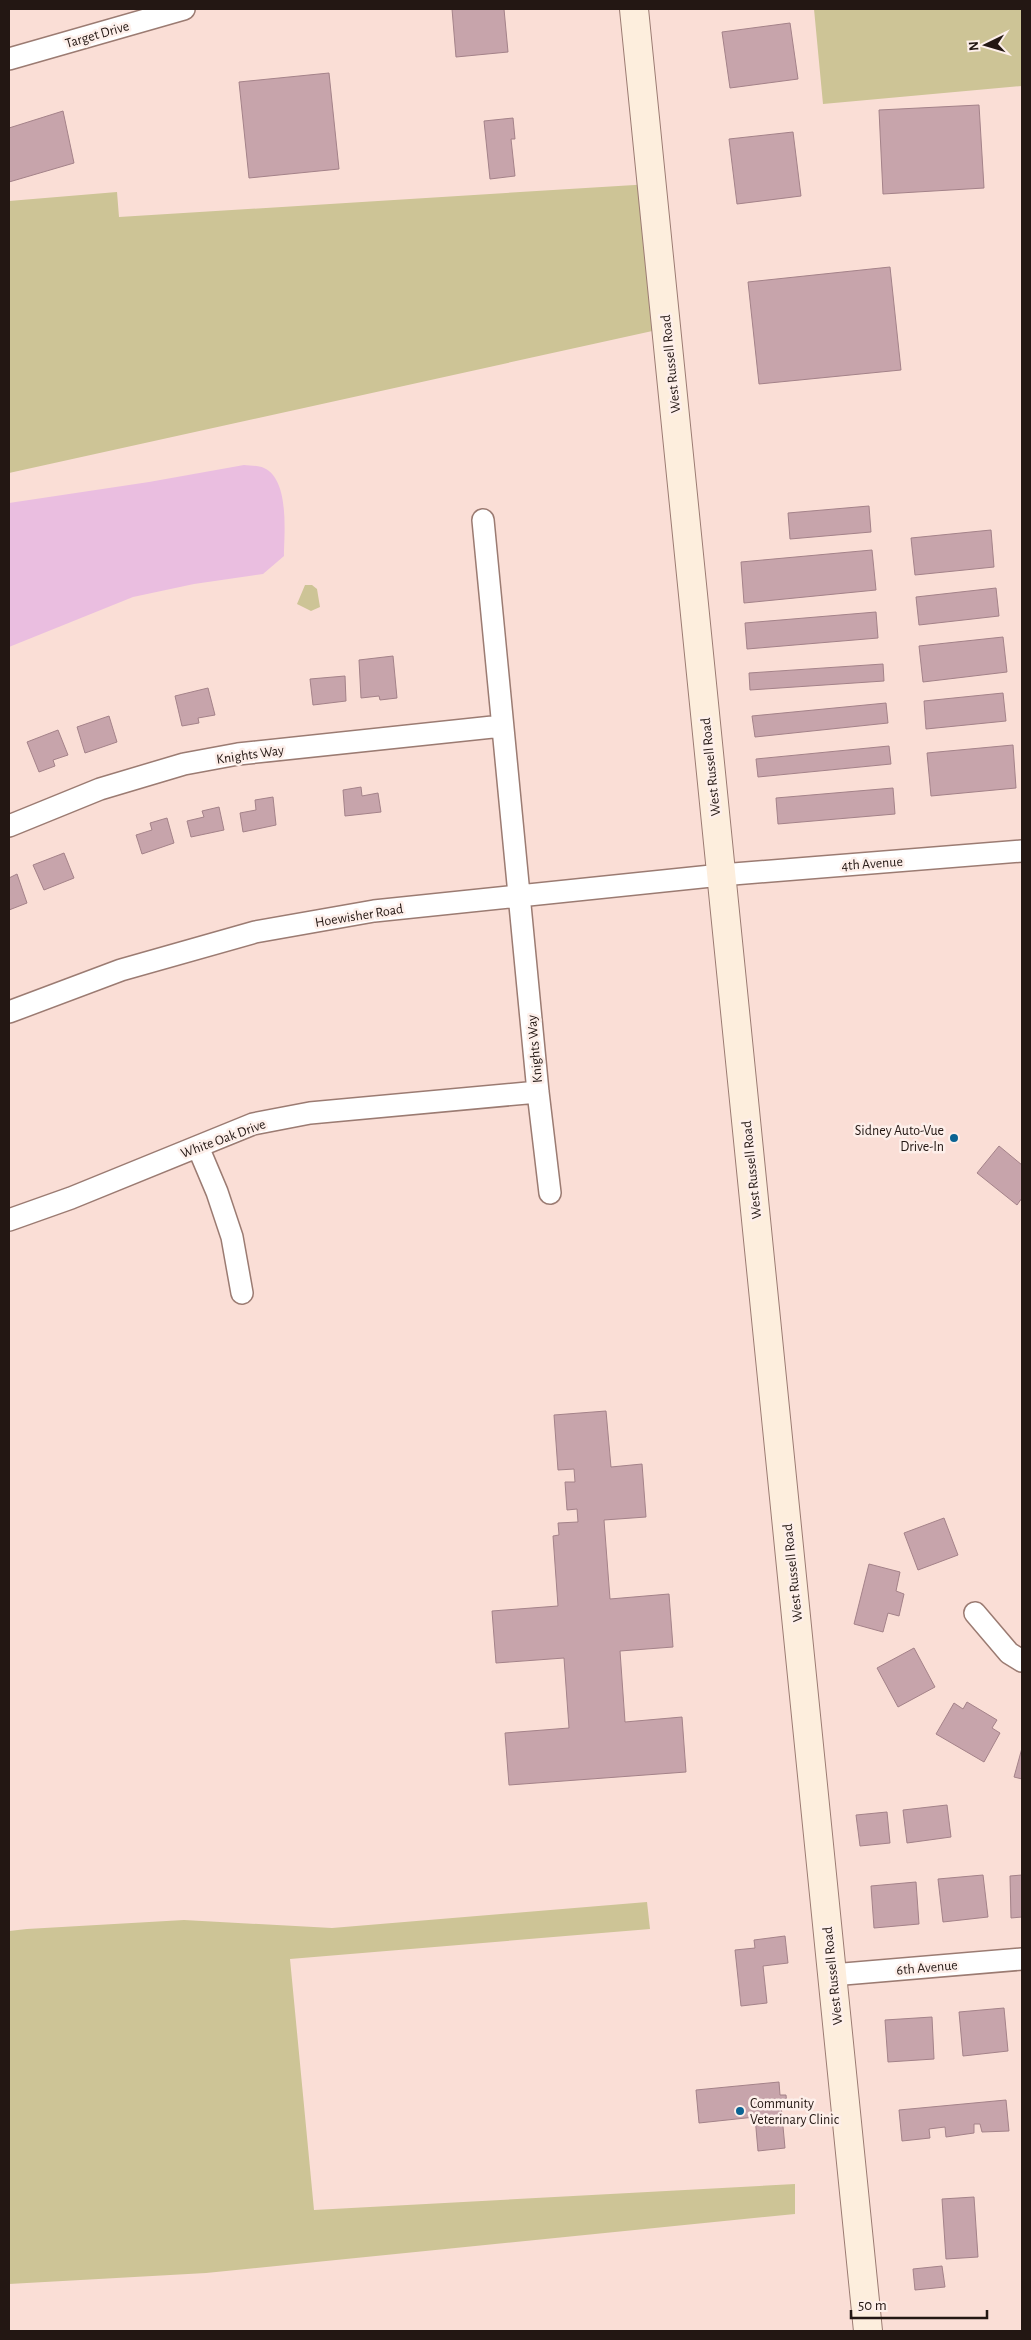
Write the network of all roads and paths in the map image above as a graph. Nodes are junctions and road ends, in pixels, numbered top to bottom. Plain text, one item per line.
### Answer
1 (184, 9) edge
2 (634, 9) edge
3 (9, 59) edge
4 (483, 520) dead end
5 (502, 726) junction
6 (9, 826) edge
7 (1022, 851) edge
8 (721, 874) junction
9 (519, 895) junction
10 (9, 1012) edge
11 (538, 1092) junction
12 (198, 1147) junction
13 (550, 1193) dead end
14 (9, 1220) edge
15 (242, 1293) dead end
16 (976, 1613) dead end
17 (1022, 1660) edge
18 (1022, 1959) edge
19 (832, 1975) junction
20 (868, 2331) edge

1 - 3 street, Target Drive
2 - 8 street, West Russell Road
4 - 5 street, Knights Way
5 - 6 street, Knights Way
5 - 9 street, Knights Way
7 - 8 street, 4th Avenue
8 - 9 street, Hoewisher Road
8 - 19 street, West Russell Road
9 - 10 street, Hoewisher Road
9 - 11 street, Knights Way
11 - 12 street, White Oak Drive
11 - 13 street, Knights Way
12 - 14 street, White Oak Drive
12 - 15 street
16 - 17 street
18 - 19 street, 6th Avenue
19 - 20 street, West Russell Road

